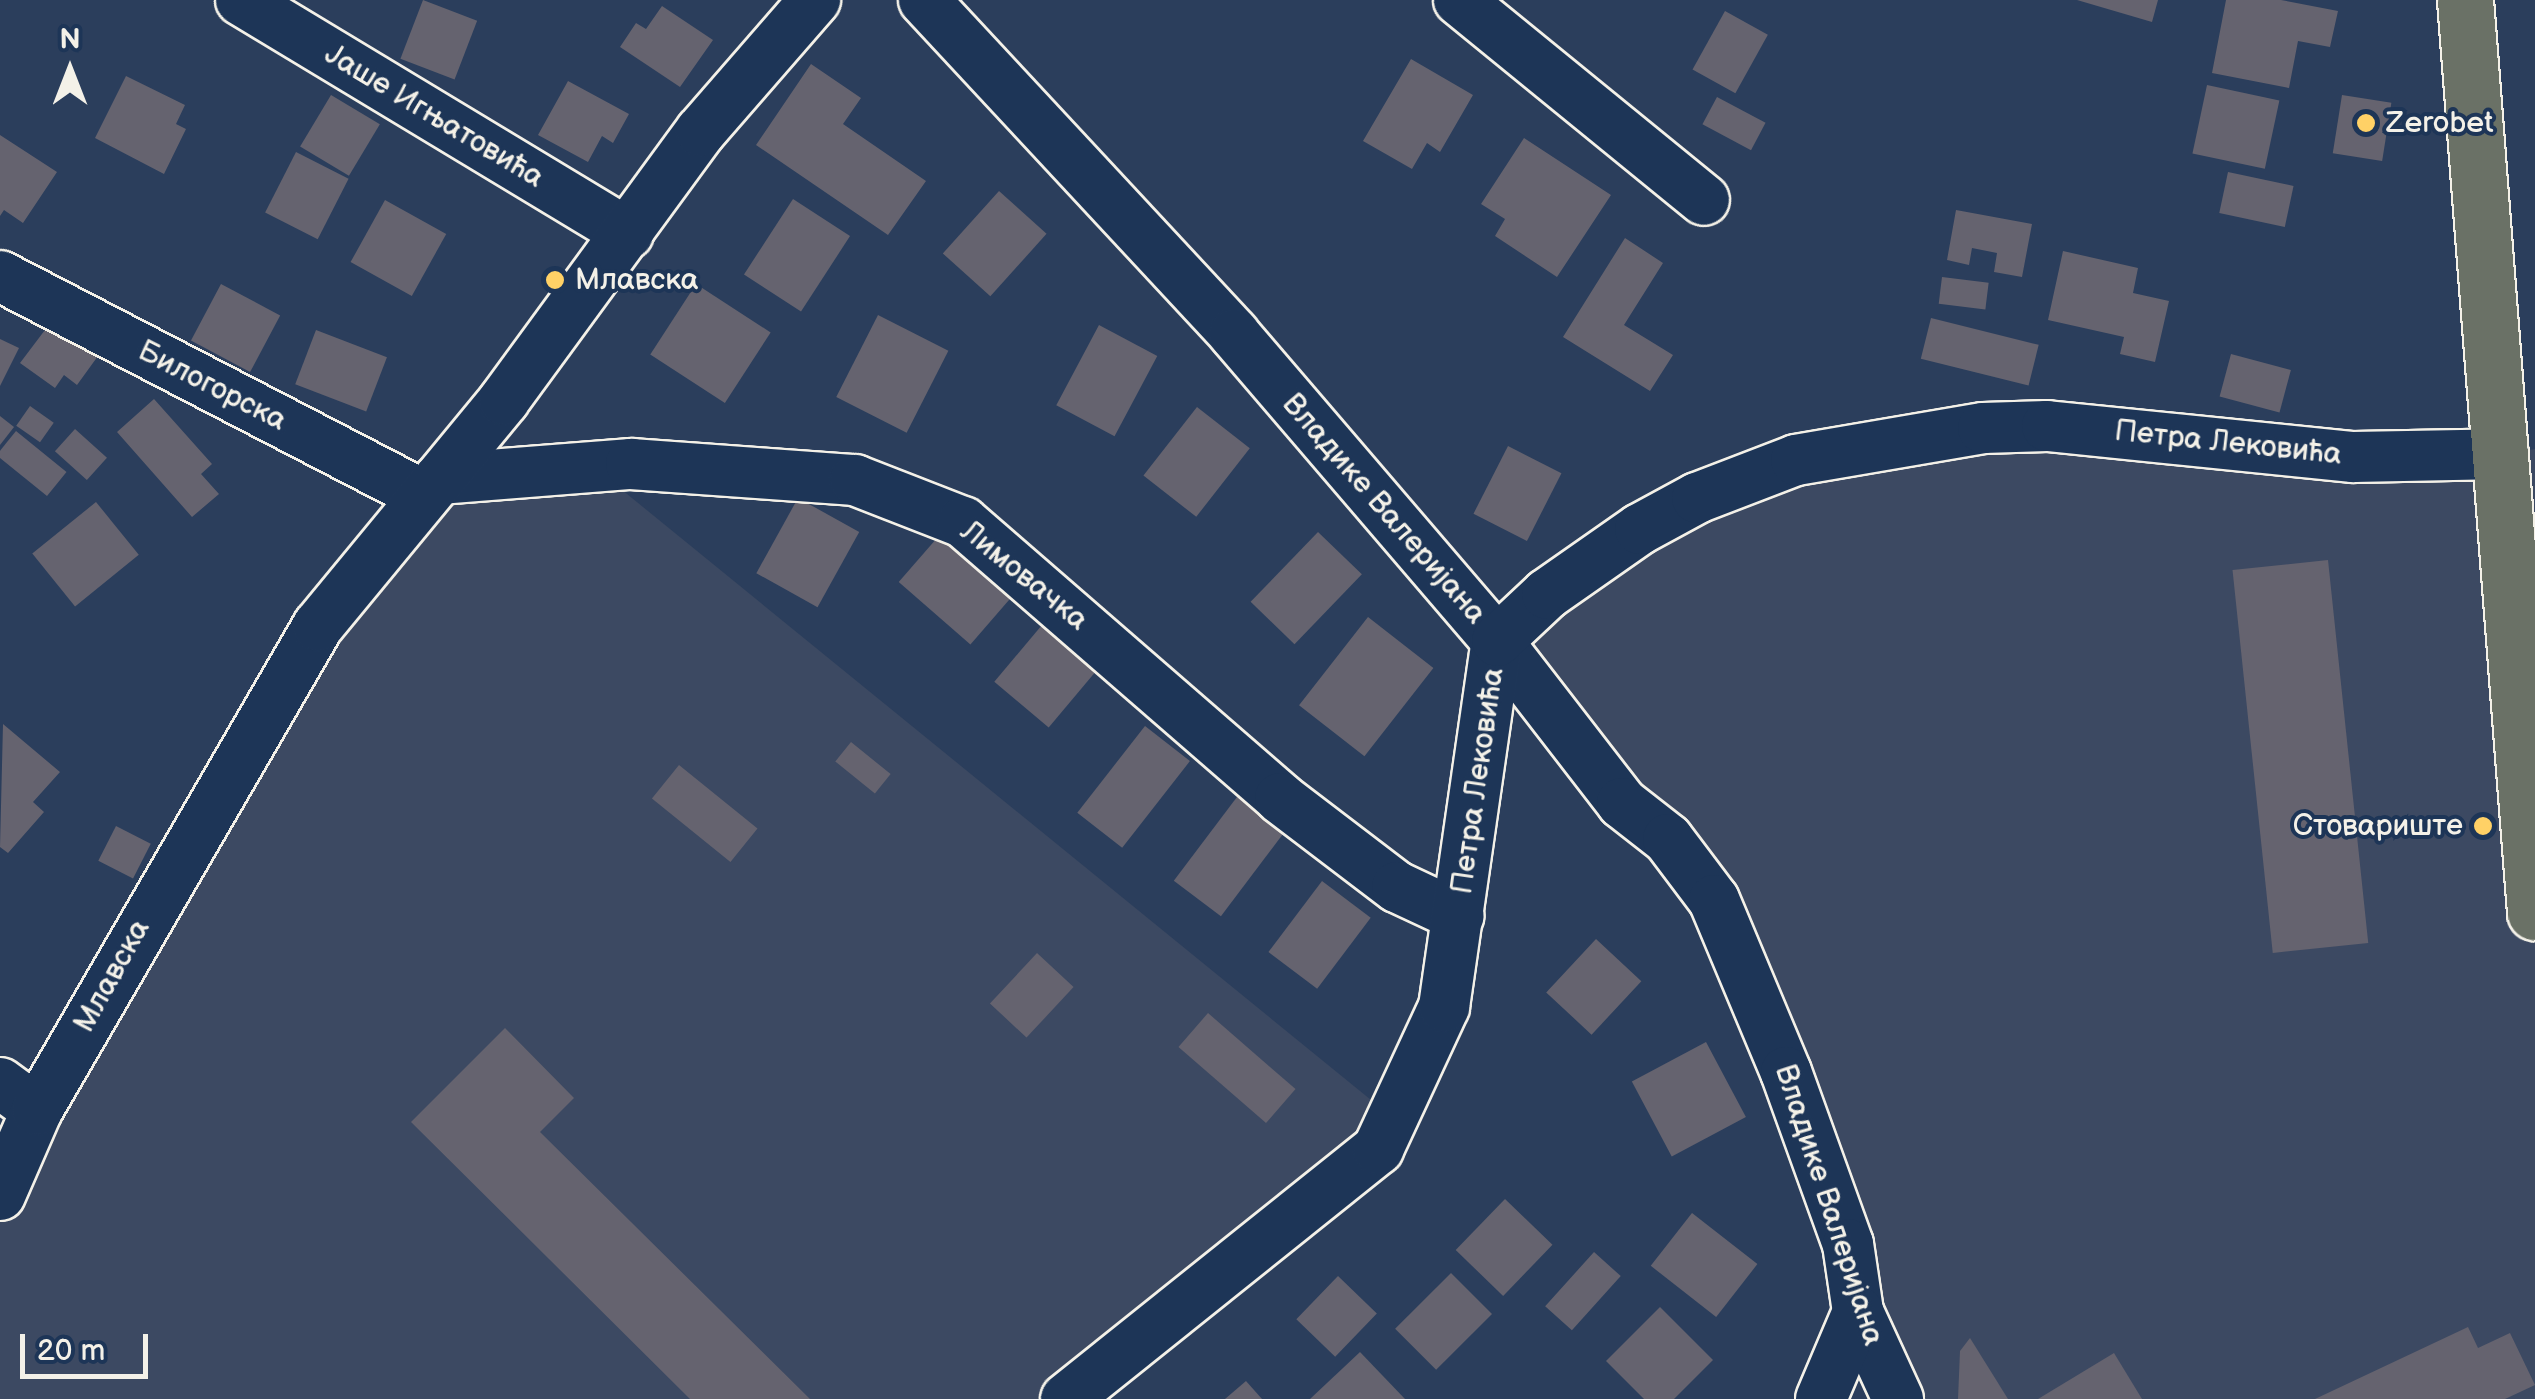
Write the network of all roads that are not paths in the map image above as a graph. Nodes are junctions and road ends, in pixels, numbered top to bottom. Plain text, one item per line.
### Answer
1 (241, 0) edge
2 (815, 0) edge
3 (924, 0) edge
4 (1458, 0) edge
5 (2466, 0) edge
6 (1704, 200) dead end
7 (628, 233) junction
8 (0, 276) edge
9 (2502, 454) junction
10 (431, 487) junction
11 (2521, 544) edge
12 (1497, 641) junction
13 (2535, 912) edge
14 (1459, 916) junction
15 (19, 1096) edge
16 (0, 1195) edge
17 (1858, 1312) junction
18 (1066, 1399) edge
19 (1822, 1399) edge
20 (1898, 1399) edge

1 - 7 street, Јаше Игњатовића
2 - 7 street, Млавска
3 - 12 street, Владике Валеријана
4 - 6 street
5 - 9 main road
7 - 10 street, Млавска
8 - 10 street, Билогорска
9 - 11 main road
9 - 12 street, Петра Лековића
10 - 14 street, Лимовачка
10 - 15 street, Млавска
11 - 13 main road
12 - 14 street, Петра Лековића
12 - 17 street, Владике Валеријана
14 - 18 street, Петра Лековића
15 - 16 street, Млавска
17 - 19 street
17 - 20 street, Владике Валеријана

